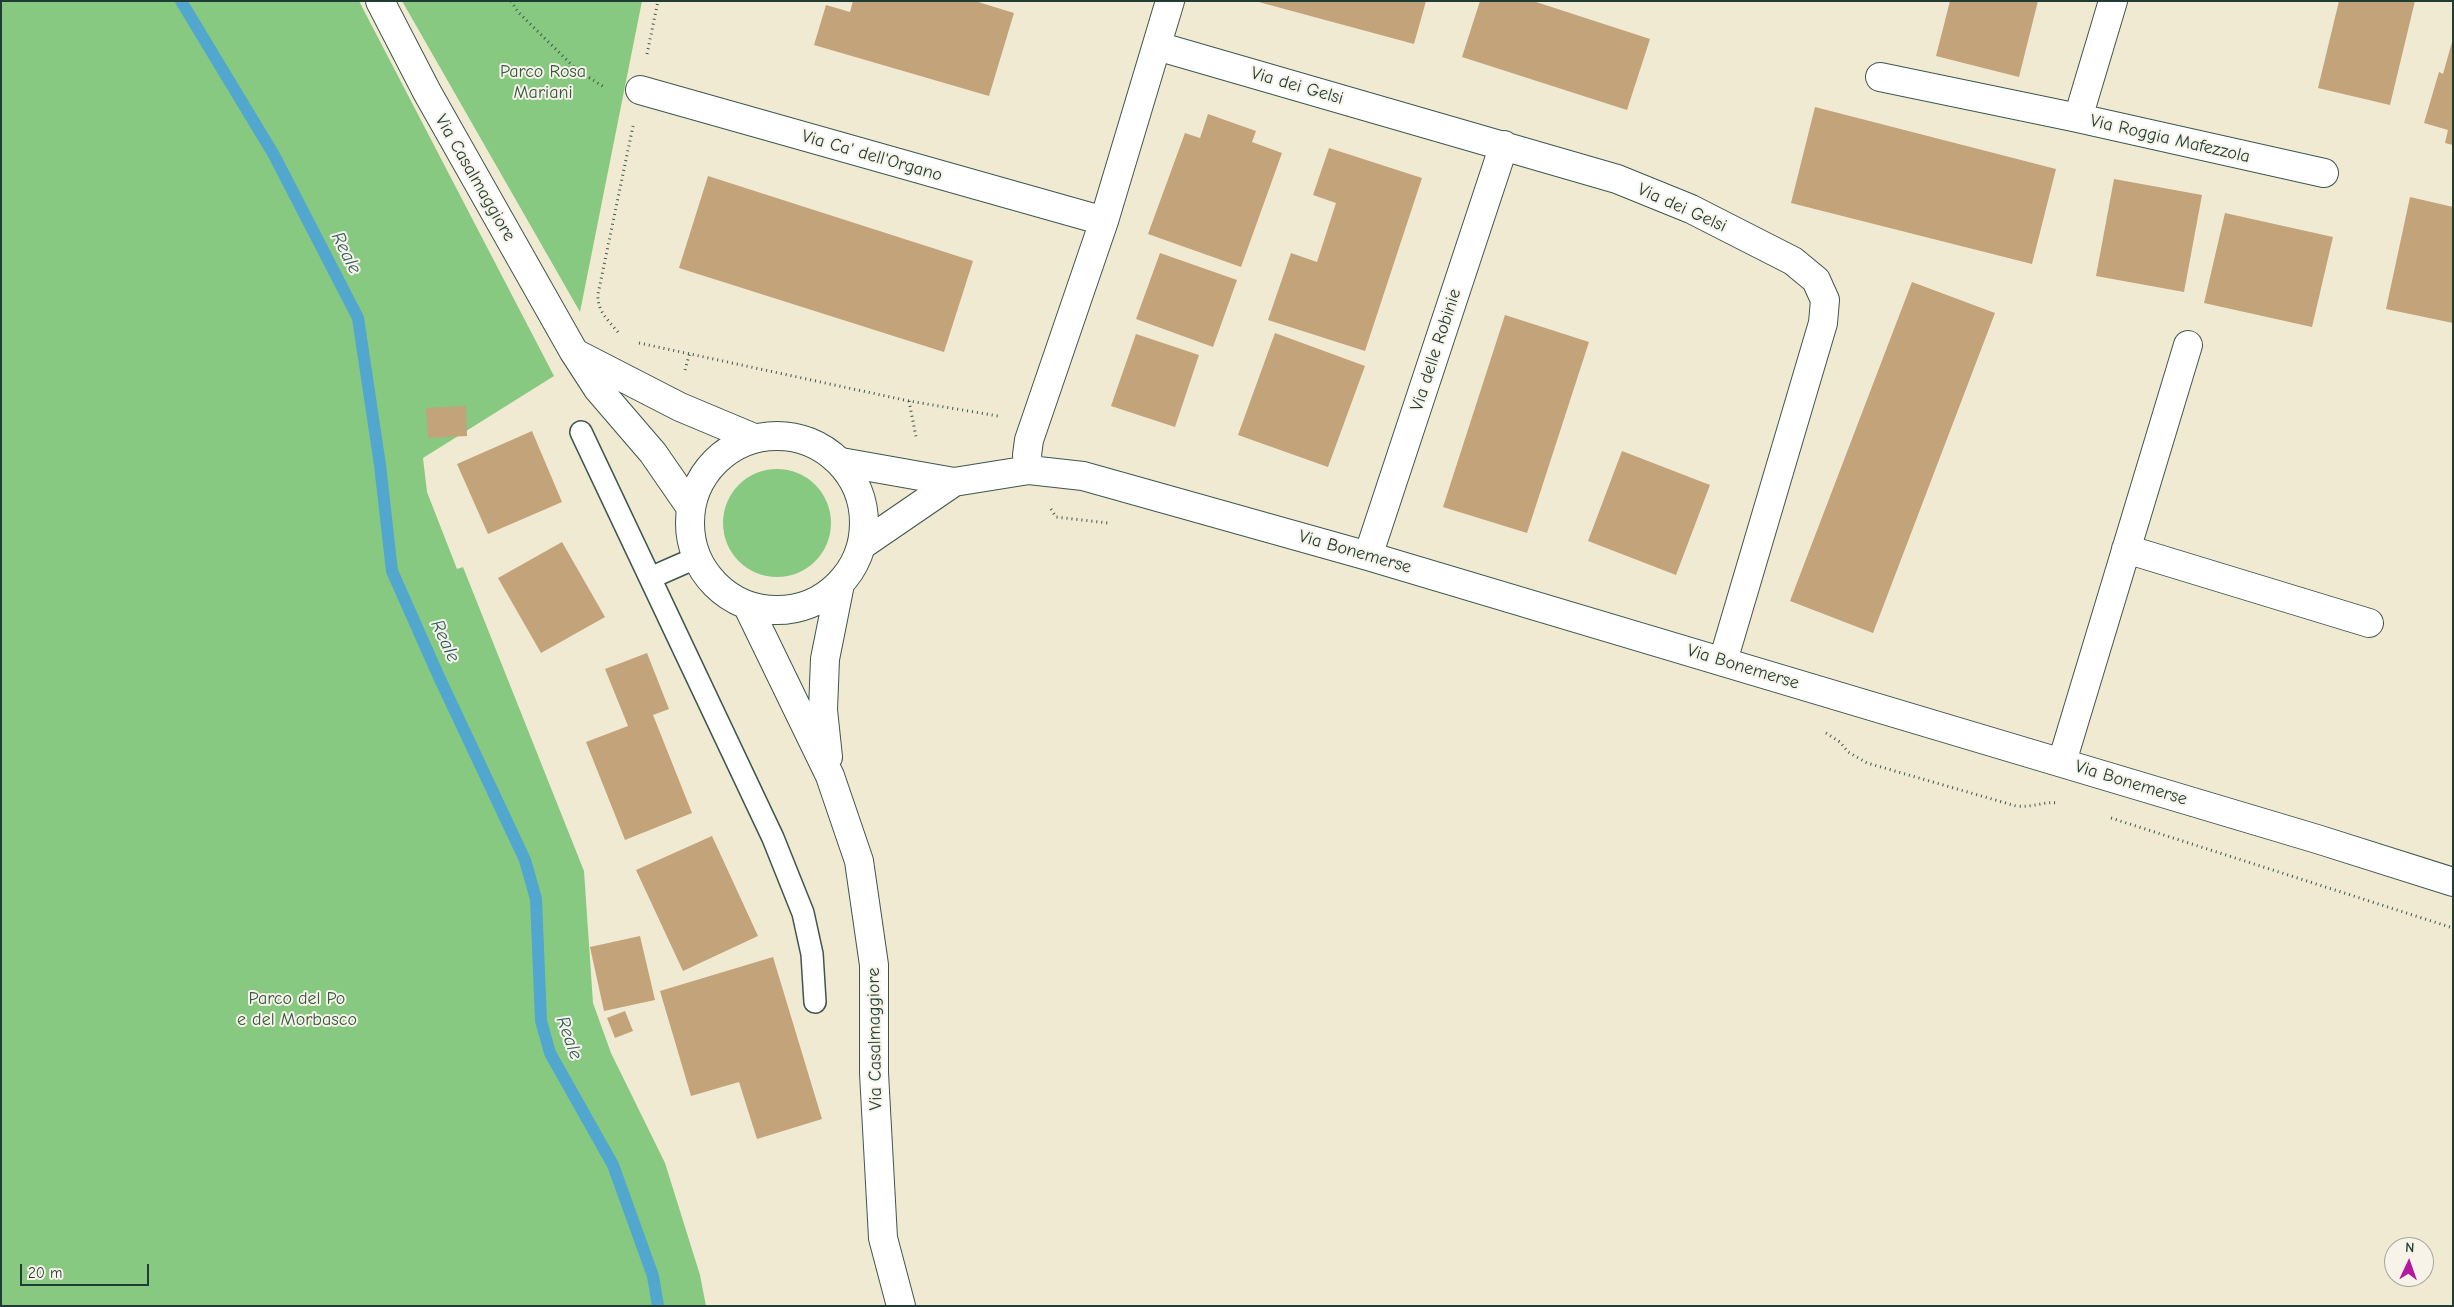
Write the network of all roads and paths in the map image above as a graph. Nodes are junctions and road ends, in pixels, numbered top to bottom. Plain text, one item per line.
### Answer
1 (380, 1) edge
2 (511, 1) edge
3 (1170, 1) edge
4 (2113, 1) edge
5 (1157, 46) junction
6 (1880, 77) dead end
7 (607, 89) dead end
8 (640, 90) dead end
9 (2078, 118) junction
10 (1504, 145) junction
11 (2324, 173) dead end
12 (1104, 221) junction
13 (2188, 345) dead end
14 (574, 352) junction
15 (581, 432) dead end
16 (754, 438) junction
17 (841, 462) junction
18 (1029, 470) junction
19 (954, 482) junction
20 (691, 508) junction
21 (862, 546) junction
22 (2126, 549) junction
23 (1368, 556) junction
24 (698, 557) junction
25 (650, 578) junction
26 (840, 584) junction
27 (747, 605) junction
28 (2369, 623) dead end
29 (1723, 661) junction
30 (2062, 762) junction
31 (830, 776) junction
32 (2453, 882) edge
33 (815, 1002) dead end
34 (901, 1306) edge

1 - 14 street, Via Casalmaggiore
2 - 7 path
3 - 5 street
4 - 9 street, Via Roggia Mafezzola
5 - 10 street, Via dei Gelsi
5 - 12 street
6 - 9 street
8 - 12 street, Via Ca' dell'Organo
9 - 11 street, Via Roggia Mafezzola
10 - 23 street, Via delle Robinie
10 - 29 street, Via dei Gelsi
12 - 18 street
13 - 22 street
14 - 16 street
14 - 20 street, Via Casalmaggiore
15 - 25 lane
16 - 17 street
16 - 20 street
17 - 19 street
17 - 21 street
18 - 19 street
18 - 23 street, Via Bonemerse
19 - 21 street
20 - 24 street
21 - 26 street
22 - 28 street
22 - 30 street
23 - 29 street, Via Bonemerse
24 - 25 lane
24 - 27 street
25 - 33 lane
26 - 27 street
26 - 31 street
27 - 31 street
29 - 30 street, Via Bonemerse
30 - 32 street, Via Bonemerse
31 - 34 street, Via Casalmaggiore

